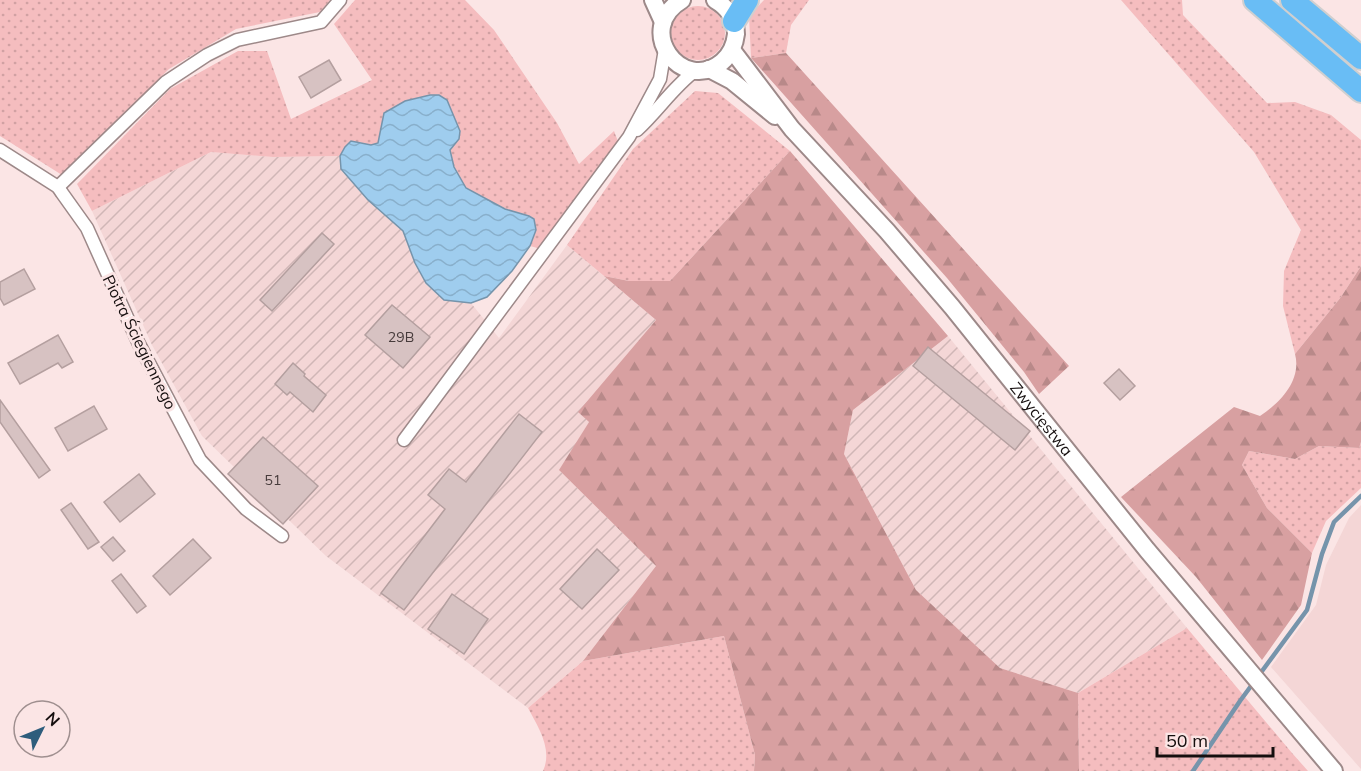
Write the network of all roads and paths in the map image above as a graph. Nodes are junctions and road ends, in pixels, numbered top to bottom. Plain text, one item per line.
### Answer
1 (340, 0) edge
2 (653, 0) edge
3 (682, 0) edge
4 (715, 0) edge
5 (747, 0) edge
6 (1255, 0) edge
7 (1292, 0) edge
8 (734, 21) junction
9 (663, 22) junction
10 (665, 49) junction
11 (732, 50) junction
12 (1361, 58) edge
13 (703, 69) junction
14 (1361, 92) edge
15 (792, 129) junction
16 (629, 137) junction
17 (0, 150) edge
18 (57, 187) junction
19 (404, 440) dead end
20 (282, 536) dead end
21 (1334, 771) edge

1 - 18 street
2 - 9 main road
3 - 9 main road
4 - 8 main road
5 - 8 highway
6 - 14 highway
7 - 12 highway
8 - 11 main road
9 - 10 main road
10 - 13 main road, Zwycięstwa
10 - 16 street
11 - 13 main road
11 - 15 main road, Zwycięstwa
13 - 15 main road, Zwycięstwa
13 - 16 street
15 - 21 main road, Zwycięstwa
16 - 19 street
17 - 18 street, Piotra Ściegiennego
18 - 20 street, Piotra Ściegiennego

